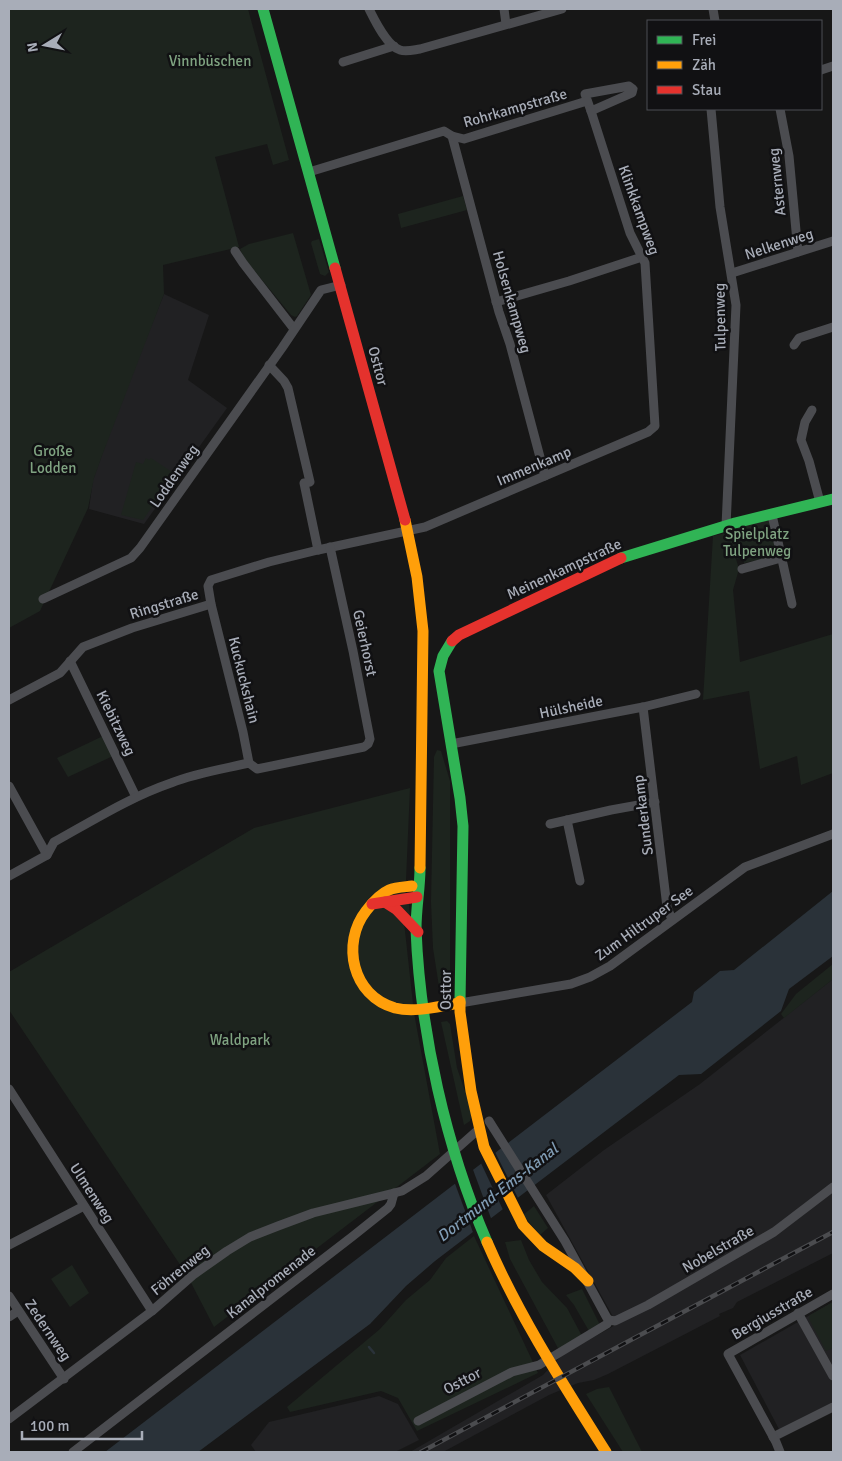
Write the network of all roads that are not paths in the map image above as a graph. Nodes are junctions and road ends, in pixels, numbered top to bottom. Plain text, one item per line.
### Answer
1 (263, 9) edge
2 (369, 9) edge
3 (504, 9) edge
4 (562, 9) edge
5 (506, 24) junction
6 (394, 46) junction
7 (343, 62) dead end
8 (587, 101) junction
9 (711, 110) edge
10 (780, 110) edge
11 (591, 111) junction
12 (452, 136) junction
13 (309, 172) junction
14 (833, 241) edge
15 (235, 251) dead end
16 (798, 252) junction
17 (642, 258) junction
18 (732, 273) junction
19 (341, 285) junction
20 (496, 302) junction
21 (833, 328) edge
22 (294, 329) junction
23 (794, 345) dead end
24 (268, 365) junction
25 (654, 410) joint
26 (812, 410) dead end
27 (545, 476) junction
28 (833, 499) edge
29 (820, 502) junction
30 (772, 515) junction
31 (726, 526) junction
32 (408, 530) junction
33 (330, 547) junction
34 (318, 550) junction
35 (782, 558) junction
36 (742, 568) dead end
37 (43, 598) dead end
38 (211, 604) junction
39 (792, 604) dead end
40 (441, 659) joint
41 (70, 661) junction
42 (696, 694) dead end
43 (9, 700) edge
44 (643, 706) junction
45 (420, 738) junction
46 (451, 744) junction
47 (249, 763) junction
48 (9, 786) edge
49 (136, 797) junction
50 (655, 802) junction
51 (567, 820) junction
52 (550, 824) dead end
53 (833, 834) edge
54 (47, 855) junction
55 (9, 876) edge
56 (580, 881) dead end
57 (412, 886) junction
58 (417, 897) junction
59 (385, 902) junction
60 (372, 904) junction
61 (672, 920) junction
62 (418, 932) junction
63 (460, 1003) junction
64 (9, 1089) edge
65 (489, 1121) dead end
66 (479, 1129) junction
67 (833, 1187) edge
68 (394, 1193) junction
69 (84, 1206) junction
70 (9, 1245) edge
71 (588, 1282) junction
72 (833, 1294) edge
73 (9, 1296) edge
74 (18, 1311) junction
75 (152, 1311) junction
76 (798, 1313) junction
77 (9, 1317) edge
78 (609, 1320) junction
79 (833, 1376) edge
80 (64, 1379) junction
81 (833, 1407) edge
82 (9, 1419) edge
83 (418, 1421) dead end
84 (774, 1438) junction
85 (73, 1452) edge
86 (606, 1452) edge
87 (780, 1452) edge

1 - 13 main road, Osttor
2 - 6 street
3 - 5 street
4 - 5 street
5 - 6 street
6 - 7 street
8 - 11 street, Rohrkampstraße
8 - 11 street, Rohrkampstraße
8 - 12 street, Rohrkampstraße
9 - 18 street, Tulpenweg
10 - 16 street, Asternweg
11 - 17 street, Klinkkampweg
12 - 13 street, Rohrkampstraße
12 - 20 street, Holsenkampweg
13 - 19 main road, Osttor
14 - 16 street, Nelkenweg
15 - 22 street
16 - 18 street, Nelkenweg
17 - 20 street
17 - 25 street, Klinkkampweg
18 - 31 street, Tulpenweg
19 - 22 street, Loddenweg
19 - 32 main road, Osttor
20 - 27 street, Holsenkampweg
21 - 23 street
22 - 24 street, Loddenweg
24 - 34 street
24 - 37 street, Loddenweg
25 - 27 street, Immenkamp
26 - 29 street
27 - 32 street, Immenkamp
28 - 29 main road, Meinenkampstraße
29 - 30 main road, Meinenkampstraße
30 - 31 main road, Meinenkampstraße
30 - 35 street
31 - 40 main road, Meinenkampstraße
32 - 33 street, Ringstraße
32 - 45 main road, Osttor
33 - 34 street, Ringstraße
33 - 47 street, Geierhorst
34 - 38 street, Ringstraße
35 - 36 street
35 - 39 street
38 - 41 street, Ringstraße
38 - 47 street, Kuckuckshain
40 - 46 main road, Osttor
41 - 43 street, Ringstraße
41 - 49 street, Kiebitzweg
42 - 44 street, Hülsheide
44 - 46 street, Hülsheide
44 - 50 street, Sunderkamp
45 - 57 main road, Osttor
45 - 58 main road, Osttor
46 - 63 main road, Osttor
47 - 49 street
48 - 54 street
49 - 54 street
50 - 51 street
50 - 61 street, Sunderkamp
51 - 52 street
51 - 56 street
53 - 61 street, Zum Hiltruper See
54 - 55 street
57 - 58 main road, Osttor
57 - 60 main road
58 - 59 main road
58 - 62 main road, Osttor
59 - 60 main road
59 - 62 main road
60 - 63 main road
61 - 63 street, Zum Hiltruper See
62 - 86 main road, Osttor
63 - 66 main road, Osttor
64 - 69 street, Ulmenweg
65 - 71 street, Osttor
66 - 68 street
66 - 71 main road, Osttor
67 - 78 street, Nobelstraße
68 - 75 street, Föhrenweg
68 - 85 street, Kanalpromenade
69 - 70 street
69 - 75 street, Ulmenweg
71 - 78 street, Osttor
72 - 76 street, Bergiusstraße
73 - 74 street, Zedernweg
74 - 77 street
74 - 80 street, Zedernweg
75 - 80 street, Föhrenweg
76 - 79 street
76 - 84 street, Bergiusstraße
78 - 83 street, Osttor
80 - 82 street, Föhrenweg
81 - 84 street
84 - 87 street, Bergiusstraße

